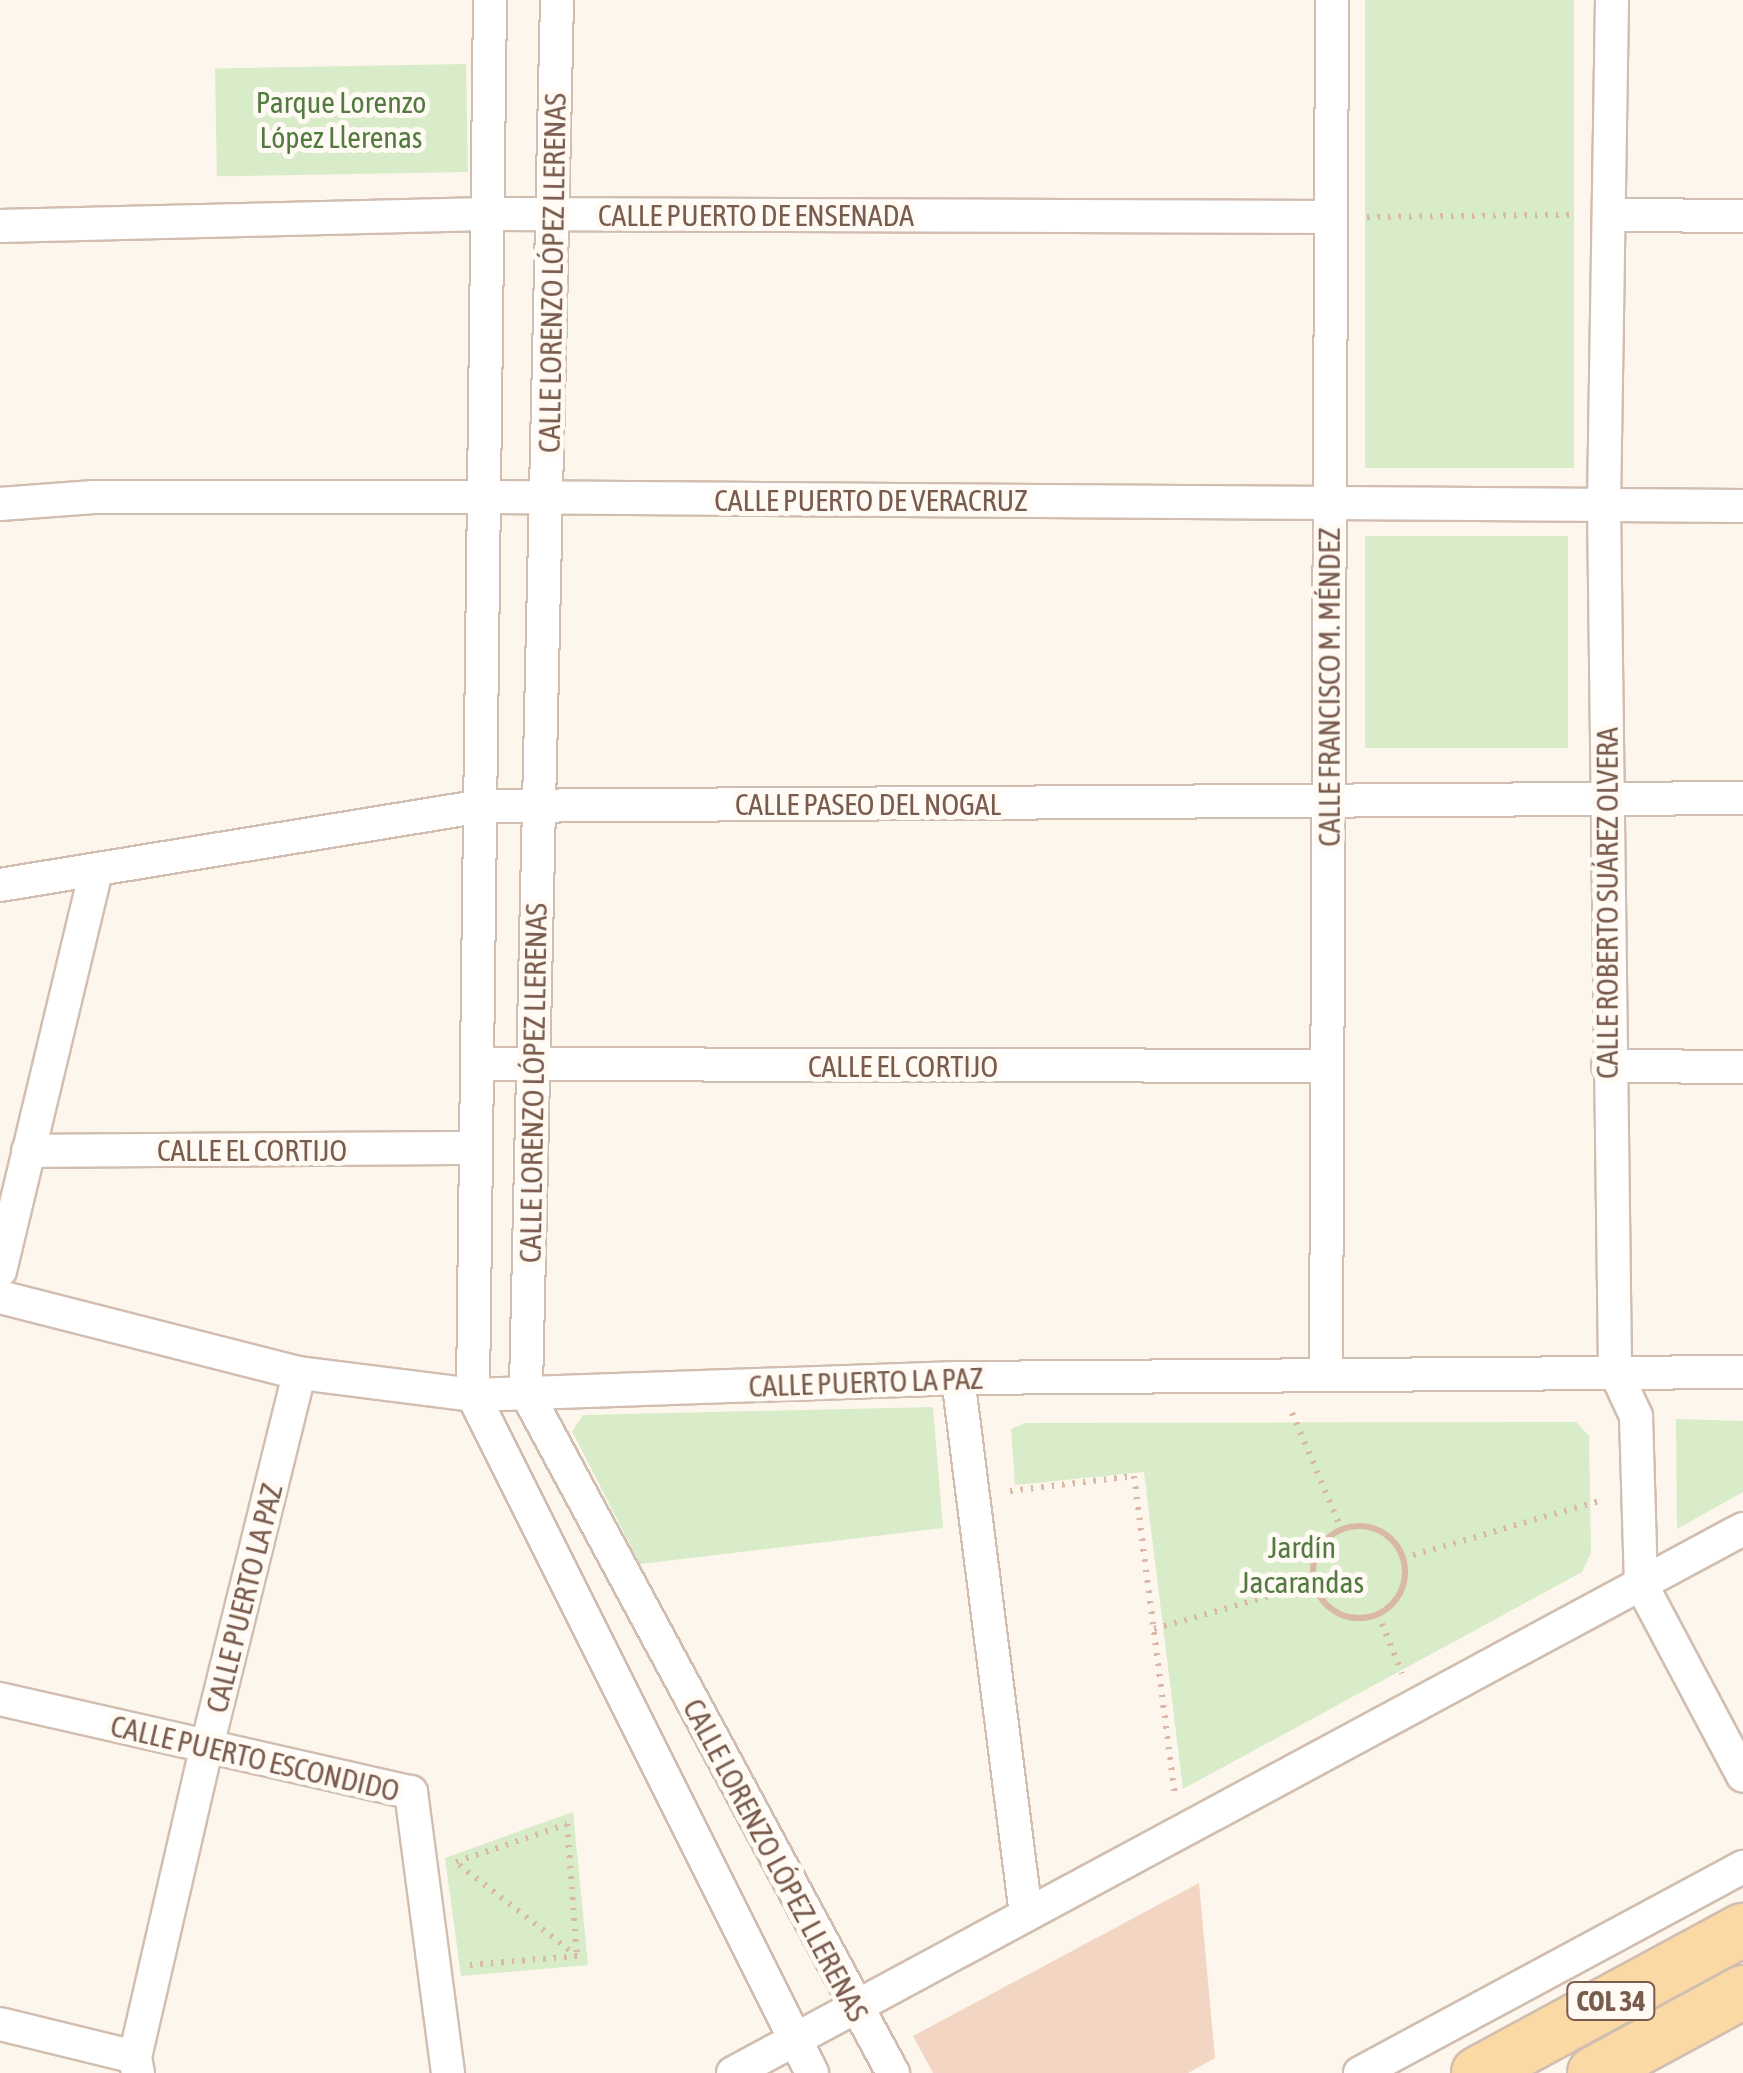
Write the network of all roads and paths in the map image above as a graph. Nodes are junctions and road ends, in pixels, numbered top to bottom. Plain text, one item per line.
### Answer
1 (490, 0) edge
2 (558, 0) edge
3 (1332, 0) edge
4 (1612, 0) edge
5 (487, 214) junction
6 (553, 214) junction
7 (1610, 215) junction
8 (1743, 216) edge
9 (1331, 217) junction
10 (0, 226) edge
11 (484, 497) junction
12 (546, 498) junction
13 (1330, 503) junction
14 (0, 504) edge
15 (1604, 505) junction
16 (1743, 506) edge
17 (1743, 798) edge
18 (1606, 799) junction
19 (1329, 801) junction
20 (481, 806) junction
21 (540, 806) junction
22 (96, 870) junction
23 (0, 885) edge
24 (478, 1064) junction
25 (533, 1066) junction
26 (1328, 1066) junction
27 (1608, 1066) junction
28 (1743, 1067) edge
29 (476, 1148) junction
30 (28, 1151) junction
31 (0, 1271) edge
32 (0, 1297) edge
33 (1616, 1371) junction
34 (1743, 1372) edge
35 (299, 1373) junction
36 (1326, 1374) junction
37 (958, 1378) junction
38 (526, 1392) junction
39 (473, 1395) junction
40 (1292, 1412) dead end
41 (1004, 1492) dead end
42 (1602, 1500) dead end
43 (1743, 1528) edge
44 (1342, 1530) junction
45 (1403, 1558) junction
46 (1314, 1583) junction
47 (1641, 1584) junction
48 (1378, 1614) junction
49 (1154, 1628) junction
50 (1408, 1685) dead end
51 (0, 1699) edge
52 (207, 1746) junction
53 (1743, 1776) edge
54 (1177, 1812) dead end
55 (455, 1862) junction
56 (1743, 1868) edge
57 (422, 1874) junction
58 (1026, 1915) junction
59 (1743, 1930) edge
60 (577, 1956) junction
61 (434, 1968) junction
62 (1743, 1992) edge
63 (854, 2007) junction
64 (0, 2024) edge
65 (794, 2040) junction
66 (136, 2065) edge
67 (448, 2073) edge
68 (733, 2073) edge
69 (812, 2073) edge
70 (893, 2073) edge
71 (1360, 2073) edge
72 (1478, 2073) edge
73 (1594, 2073) edge

1 - 5 street, CALLE LORENZO LÓPEZ LLERENAS
2 - 6 street, CALLE LORENZO LÓPEZ LLERENAS
3 - 9 street, CALLE FRANCISCO M. MÉNDEZ
4 - 7 street, CALLE ROBERTO SUÁREZ OLVERA
5 - 6 street, CALLE PUERTO DE ENSENADA
5 - 10 street, CALLE PUERTO DE ENSENADA
5 - 11 street, CALLE LORENZO LÓPEZ LLERENAS
6 - 9 street, CALLE PUERTO DE ENSENADA
6 - 12 street, CALLE LORENZO LÓPEZ LLERENAS
7 - 8 street
7 - 9 path
7 - 15 street, CALLE ROBERTO SUÁREZ OLVERA
9 - 13 street, CALLE FRANCISCO M. MÉNDEZ
11 - 12 street, CALLE PUERTO DE VERACRUZ
11 - 14 street, CALLE PUERTO DE VERACRUZ
11 - 20 street, CALLE LORENZO LÓPEZ LLERENAS
12 - 13 street, CALLE PUERTO DE VERACRUZ
12 - 21 street, CALLE LORENZO LÓPEZ LLERENAS
13 - 15 street, CALLE PUERTO DE VERACRUZ
13 - 19 street, CALLE FRANCISCO M. MÉNDEZ
15 - 16 street, CALLE PUERTO DE VERACRUZ
15 - 18 street, CALLE ROBERTO SUÁREZ OLVERA
17 - 18 street, CALLE PASEO DEL NOGAL
18 - 19 street, CALLE PASEO DEL NOGAL
18 - 27 street, CALLE ROBERTO SUÁREZ OLVERA
19 - 21 street, CALLE PASEO DEL NOGAL
19 - 26 street, CALLE FRANCISCO M. MÉNDEZ
20 - 21 street, CALLE PASEO DEL NOGAL
20 - 22 street, CALLE PASEO DEL NOGAL
20 - 24 street, CALLE LORENZO LÓPEZ LLERENAS
21 - 25 street, CALLE LORENZO LÓPEZ LLERENAS
22 - 23 street, CALLE PASEO DEL NOGAL
22 - 30 street
24 - 25 street, CALLE EL CORTIJO
24 - 29 street, CALLE LORENZO LÓPEZ LLERENAS
25 - 26 street, CALLE EL CORTIJO
25 - 38 street, CALLE LORENZO LÓPEZ LLERENAS
26 - 36 street, CALLE FRANCISCO M. MÉNDEZ
27 - 28 street
27 - 33 street, CALLE ROBERTO SUÁREZ OLVERA
29 - 30 street, CALLE EL CORTIJO
29 - 39 street, CALLE LORENZO LÓPEZ LLERENAS
30 - 31 street
32 - 35 street, CALLE PUERTO LA PAZ
33 - 34 street, CALLE PUERTO LA PAZ
33 - 36 street, CALLE PUERTO LA PAZ
33 - 47 street, CALLE ROBERTO SUÁREZ OLVERA
35 - 39 street, CALLE PUERTO LA PAZ
35 - 52 street, CALLE PUERTO LA PAZ
36 - 37 street, CALLE PUERTO LA PAZ
37 - 38 street, CALLE PUERTO LA PAZ
37 - 58 street
38 - 39 street, CALLE PUERTO LA PAZ
38 - 63 street, CALLE LORENZO LÓPEZ LLERENAS
39 - 65 street, CALLE LORENZO LÓPEZ LLERENAS
40 - 44 path
41 - 49 path
42 - 45 path
43 - 47 street
44 - 45 path
44 - 46 path
45 - 48 path
46 - 48 path
46 - 49 path
47 - 53 street, CALLE ROBERTO SUÁREZ OLVERA
47 - 58 street
48 - 50 path
49 - 54 path
51 - 52 street, CALLE PUERTO ESCONDIDO
52 - 57 street, CALLE PUERTO ESCONDIDO
52 - 66 street, CALLE PUERTO LA PAZ
55 - 57 path
55 - 60 path
55 - 60 path
56 - 71 street
57 - 61 street, CALLE PUERTO ESCONDIDO
58 - 63 street
59 - 72 main road, COL 34
60 - 61 path
61 - 67 street, CALLE PUERTO ESCONDIDO
62 - 73 main road, COL 34
63 - 65 street
63 - 70 street, CALLE LORENZO LÓPEZ LLERENAS
64 - 66 street
65 - 68 street
65 - 69 street, CALLE LORENZO LÓPEZ LLERENAS

